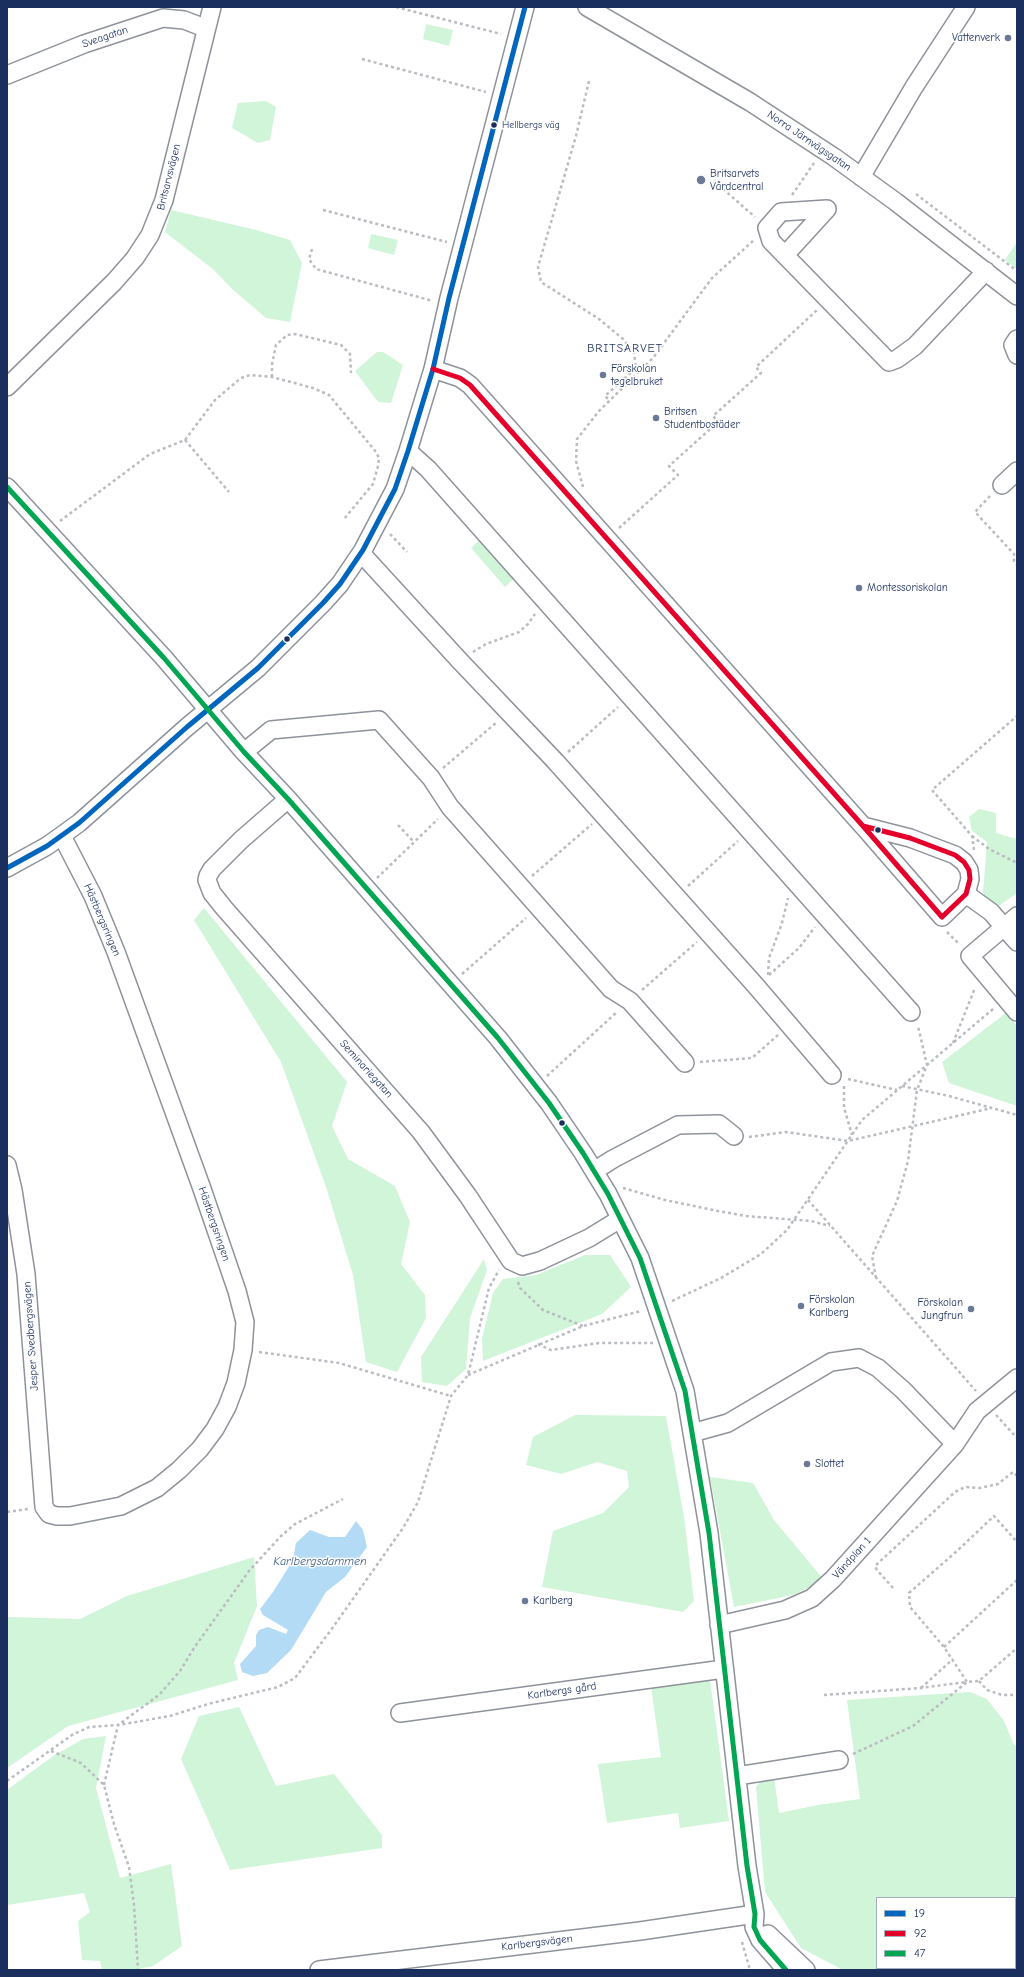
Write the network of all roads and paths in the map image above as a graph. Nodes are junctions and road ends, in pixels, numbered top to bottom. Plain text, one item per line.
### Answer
1 (212, 7) edge
2 (396, 7) edge
3 (525, 7) edge
4 (587, 7) edge
5 (966, 7) edge
6 (205, 28) junction
7 (517, 38) junction
8 (362, 60) dead end
9 (7, 74) edge
10 (589, 81) dead end
11 (502, 97) junction
12 (823, 150) junction
13 (861, 177) junction
14 (714, 180) dead end
15 (913, 193) dead end
16 (323, 210) dead end
17 (781, 212) junction
18 (767, 228) junction
19 (463, 246) junction
20 (312, 249) dead end
21 (785, 255) junction
22 (986, 271) junction
23 (1017, 271) edge
24 (1017, 296) edge
25 (448, 305) junction
26 (814, 314) dead end
27 (1017, 339) edge
28 (1017, 355) edge
29 (433, 369) junction
30 (351, 373) dead end
31 (272, 377) junction
32 (7, 387) edge
33 (610, 401) junction
34 (185, 440) junction
35 (408, 451) junction
36 (1017, 471) edge
37 (1002, 485) joint
38 (7, 487) edge
39 (228, 492) dead end
40 (573, 500) junction
41 (344, 519) dead end
42 (628, 521) dead end
43 (56, 524) dead end
44 (386, 531) dead end
45 (407, 552) dead end
46 (361, 553) junction
47 (1017, 565) edge
48 (548, 602) junction
49 (459, 660) junction
50 (630, 696) junction
51 (207, 710) junction
52 (509, 711) junction
53 (1017, 716) edge
54 (244, 752) junction
55 (556, 762) junction
56 (431, 778) junction
57 (288, 799) junction
58 (450, 808) junction
59 (602, 815) junction
60 (398, 825) dead end
61 (863, 826) junction
62 (750, 830) junction
63 (62, 836) junction
64 (972, 836) junction
65 (414, 842) junction
66 (1017, 863) edge
67 (7, 868) edge
68 (968, 870) junction
69 (792, 880) junction
70 (374, 881) dead end
71 (521, 886) junction
72 (966, 894) junction
73 (676, 897) junction
74 (539, 906) junction
75 (1017, 916) edge
76 (825, 917) junction
77 (942, 917) junction
78 (1004, 927) junction
79 (1017, 942) edge
80 (975, 962) junction
81 (459, 977) dead end
82 (762, 981) junction
83 (1005, 999) junction
84 (910, 1012) joint
85 (1017, 1012) edge
86 (788, 1025) junction
87 (952, 1043) junction
88 (685, 1063) joint
89 (926, 1064) junction
90 (838, 1076) junction
91 (902, 1086) junction
92 (898, 1090) junction
93 (917, 1090) junction
94 (992, 1108) junction
95 (1017, 1115) edge
96 (912, 1128) junction
97 (852, 1135) junction
98 (734, 1136) joint
99 (848, 1141) junction
100 (7, 1165) edge
101 (594, 1172) junction
102 (608, 1194) junction
103 (808, 1200) junction
104 (620, 1219) junction
105 (794, 1220) junction
106 (831, 1226) junction
107 (508, 1258) junction
108 (876, 1279) junction
109 (672, 1302) dead end
110 (644, 1310) dead end
111 (583, 1326) junction
112 (538, 1344) junction
113 (669, 1345) junction
114 (243, 1350) junction
115 (468, 1375) junction
116 (1017, 1378) edge
117 (451, 1396) junction
118 (986, 1402) junction
119 (692, 1433) junction
120 (1015, 1435) edge
121 (1017, 1438) edge
122 (955, 1444) junction
123 (1017, 1468) edge
124 (1013, 1472) junction
125 (1017, 1476) edge
126 (343, 1499) dead end
127 (45, 1508) junction
128 (7, 1512) edge
129 (1017, 1542) edge
130 (1017, 1580) edge
131 (893, 1588) dead end
132 (719, 1625) junction
133 (944, 1647) junction
134 (1017, 1648) edge
135 (953, 1658) junction
136 (724, 1669) junction
137 (979, 1681) junction
138 (967, 1682) junction
139 (920, 1688) junction
140 (824, 1695) dead end
141 (1017, 1695) edge
142 (400, 1713) dead end
143 (118, 1725) junction
144 (51, 1751) junction
145 (839, 1760) joint
146 (737, 1776) junction
147 (7, 1781) edge
148 (104, 1785) junction
149 (755, 1914) junction
150 (138, 1970) edge
151 (318, 1970) edge
152 (786, 1970) edge
153 (806, 1970) edge

1 - 6 street, Britsarvsvägen
2 - 7 path
3 - 7 street
4 - 12 street, Norra Järnvägsgatan
5 - 13 street
6 - 9 street, Sveagatan
6 - 32 street, Britsarvsvägen
7 - 11 street
8 - 11 path
10 - 33 path
11 - 19 street
12 - 13 street, Norra Järnvägsgatan
12 - 17 path
13 - 22 street, Norra Järnvägsgatan
14 - 18 path
15 - 23 path
16 - 19 path
17 - 18 street
17 - 21 street
18 - 21 street
18 - 33 path
19 - 25 street
20 - 25 path
21 - 22 street
22 - 24 street, Norra Järnvägsgatan
25 - 29 street
26 - 42 path
27 - 28 street
29 - 35 street
29 - 40 street
30 - 31 path
31 - 34 path
31 - 41 path
33 - 40 path
34 - 39 path
34 - 43 path
35 - 46 street
35 - 48 street
36 - 37 street
37 - 47 path
38 - 51 street
40 - 61 street
44 - 45 path
46 - 49 street
46 - 51 street
48 - 49 path
48 - 50 street
49 - 52 street
50 - 55 path
50 - 62 street
51 - 54 street
51 - 63 street
52 - 55 street
52 - 56 path
53 - 64 path
54 - 56 street
54 - 57 street
55 - 59 street
56 - 58 street
57 - 101 street
57 - 107 street, Seminariegatan
58 - 65 path
58 - 71 street
59 - 71 path
59 - 73 street
60 - 65 path
61 - 68 street
61 - 77 street
62 - 69 street
62 - 73 path
63 - 67 street
63 - 114 street, Hästbergsringen
64 - 66 path
64 - 68 path
65 - 70 path
68 - 72 street
69 - 76 street
69 - 82 path
71 - 74 street
72 - 77 street
72 - 78 street
73 - 82 street
74 - 81 path
74 - 88 street
75 - 78 street
76 - 82 path
76 - 84 street
77 - 80 path
78 - 79 street
78 - 80 street
80 - 83 street
80 - 87 path
82 - 86 street
83 - 85 street
83 - 87 path
84 - 89 path
86 - 88 path
86 - 90 street
87 - 89 path
89 - 91 path
89 - 93 path
90 - 92 path
90 - 97 path
91 - 92 path
91 - 93 path
92 - 97 path
93 - 94 path
93 - 96 path
94 - 95 path
94 - 96 path
96 - 99 path
96 - 108 path
97 - 99 path
98 - 99 path
98 - 101 street
99 - 103 path
100 - 127 street, Jesper Svedbergsvägen
101 - 102 street
102 - 104 street
102 - 105 path
103 - 105 path
103 - 106 path
104 - 107 street
104 - 113 street
105 - 106 path
105 - 109 path
106 - 108 path
107 - 111 path
107 - 115 path
108 - 118 path
110 - 111 path
111 - 112 path
112 - 113 path
112 - 115 path
113 - 119 street
114 - 117 path
114 - 127 street, Hästbergsringen
115 - 117 path
116 - 118 street, Vändplan 1
117 - 143 path
118 - 120 path
118 - 122 street, Vändplan 1
119 - 122 street
119 - 132 street
120 - 121 path
122 - 132 street, Vändplan 1
123 - 124 path
124 - 125 path
124 - 131 path
126 - 143 path
127 - 128 path
129 - 133 path
130 - 133 path
132 - 136 street
133 - 135 path
134 - 137 path
135 - 138 path
135 - 139 path
136 - 142 street, Karlbergs gård
136 - 146 street
137 - 138 path
137 - 141 path
138 - 139 path
138 - 145 path
139 - 140 path
143 - 144 path
143 - 148 path
144 - 147 path
144 - 148 path
145 - 146 street
146 - 149 street
148 - 150 path
149 - 151 street, Karlbergsvägen
149 - 152 street
149 - 153 street

